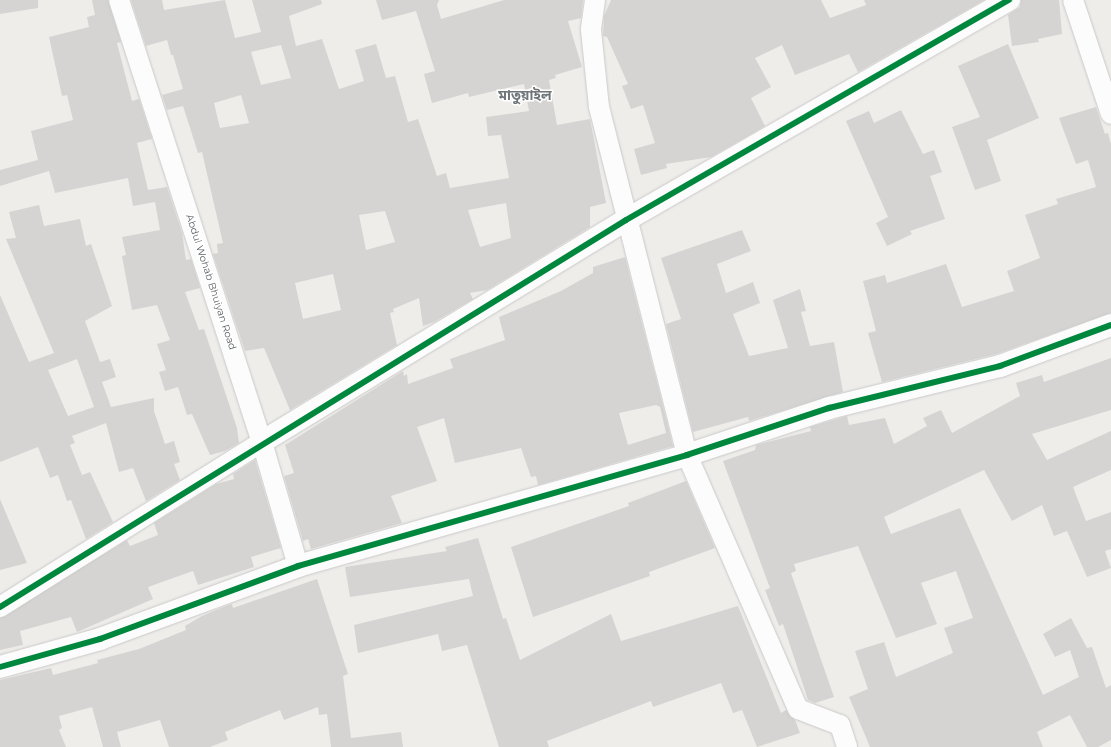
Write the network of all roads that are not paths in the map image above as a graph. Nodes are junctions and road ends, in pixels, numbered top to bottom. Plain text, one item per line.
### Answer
1 (119, 0) edge
2 (595, 0) edge
3 (1009, 0) edge
4 (1073, 0) edge
5 (1111, 114) edge
6 (626, 220) junction
7 (1111, 325) edge
8 (262, 442) junction
9 (687, 455) junction
10 (298, 566) junction
11 (0, 607) edge
12 (0, 667) edge
13 (847, 747) edge

1 - 8 street, Abdul Wohab Bhuiyan Road
2 - 6 street
3 - 6 street
4 - 5 street
6 - 8 street
6 - 9 street
7 - 9 street
8 - 10 street, Abdul Wohab Bhuiyan Road
8 - 11 street
9 - 10 street
9 - 13 street
10 - 12 street

